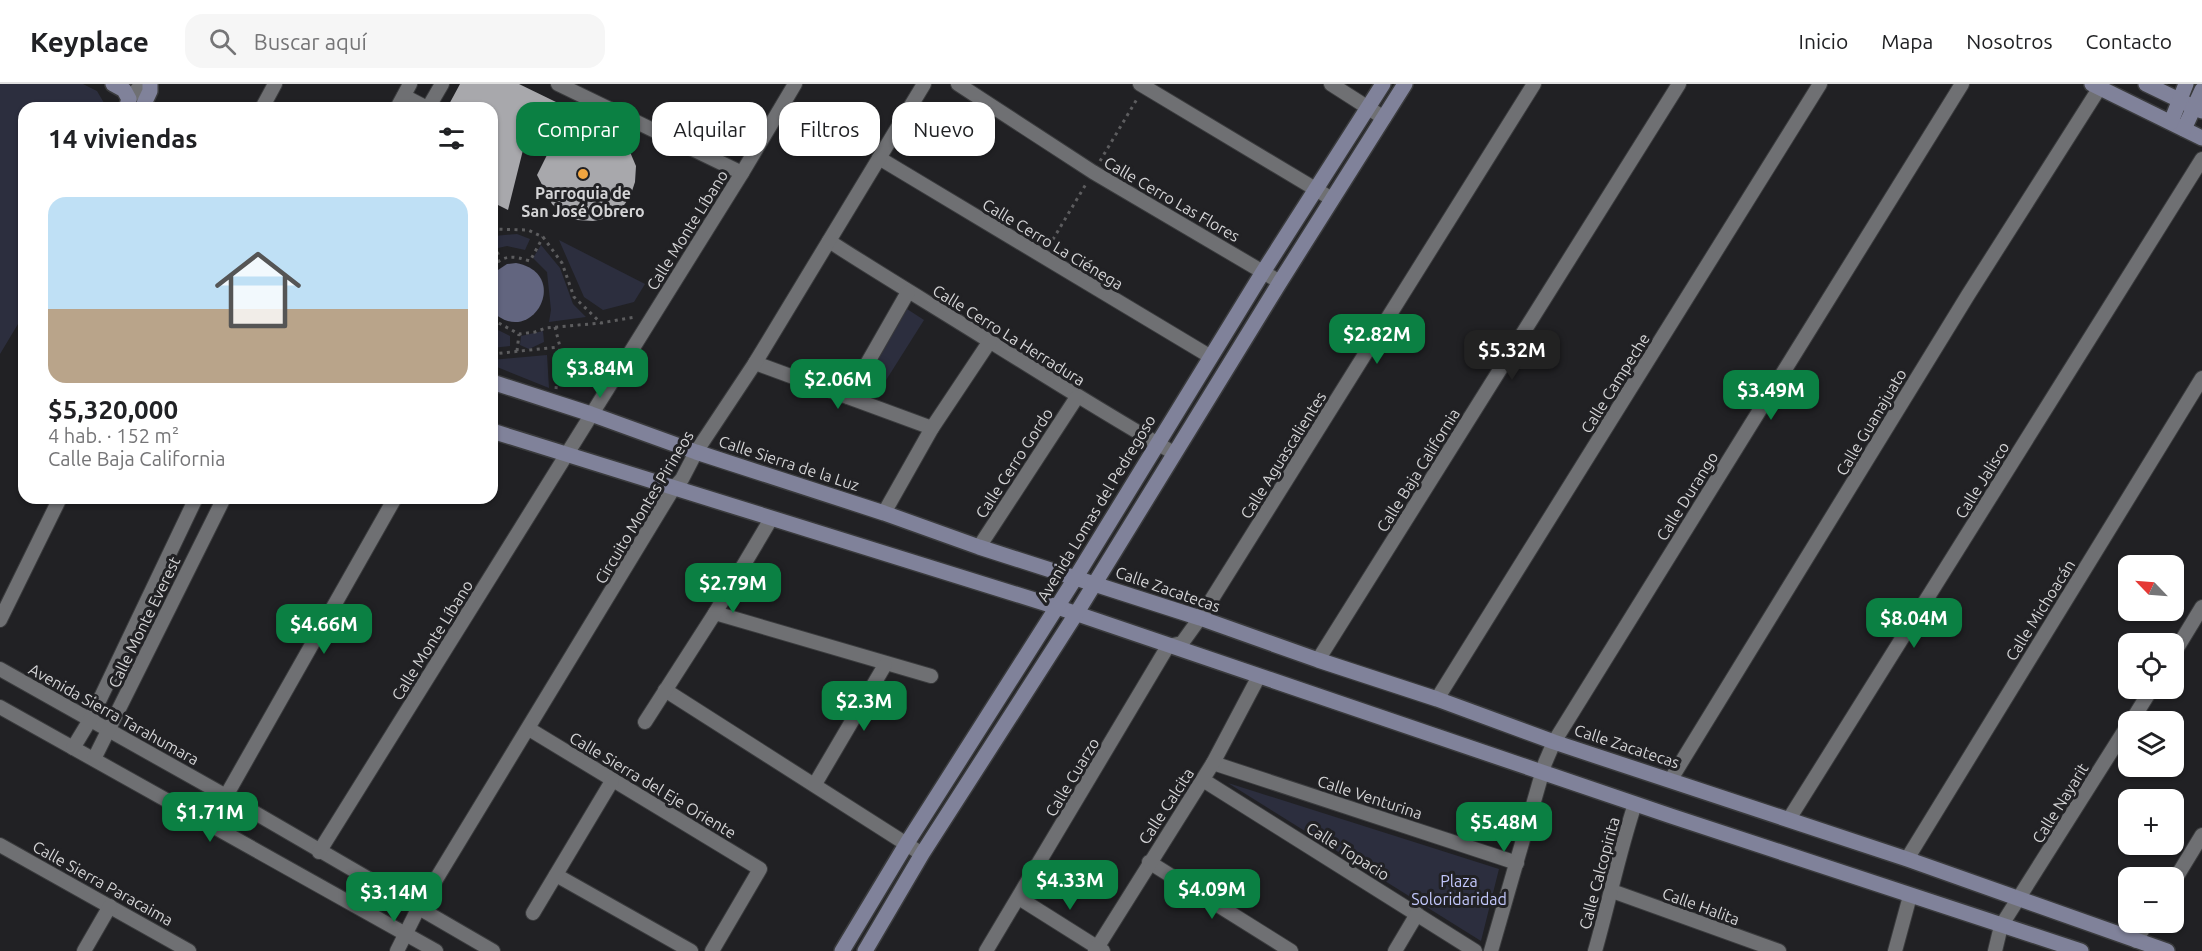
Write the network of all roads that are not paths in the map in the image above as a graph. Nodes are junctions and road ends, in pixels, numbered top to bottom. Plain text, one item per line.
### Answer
1 (113, 84) edge
2 (142, 84) edge
3 (150, 84) edge
4 (275, 84) edge
5 (442, 84) edge
6 (558, 84) edge
7 (795, 84) edge
8 (924, 84) edge
9 (958, 84) edge
10 (1140, 84) edge
11 (1331, 84) edge
12 (1383, 84) edge
13 (1405, 84) edge
14 (1534, 84) edge
15 (1678, 84) edge
16 (1820, 84) edge
17 (1962, 84) edge
18 (2146, 84) edge
19 (2186, 84) edge
20 (2098, 85) edge
21 (2202, 90) edge
22 (2179, 100) junction
23 (130, 102) edge
24 (133, 102) edge
25 (136, 102) edge
26 (265, 102) edge
27 (432, 102) edge
28 (1369, 108) junction
29 (2198, 109) edge
30 (1384, 118) junction
31 (2178, 125) junction
32 (2202, 138) edge
33 (879, 158) junction
34 (2202, 159) edge
35 (742, 173) junction
36 (1316, 190) junction
37 (1332, 199) junction
38 (829, 241) junction
39 (1263, 272) junction
40 (1280, 282) junction
41 (908, 292) junction
42 (990, 341) junction
43 (1210, 357) junction
44 (755, 363) junction
45 (2202, 378) edge
46 (498, 384) edge
47 (848, 396) junction
48 (1077, 397) junction
49 (588, 418) junction
50 (932, 428) junction
51 (498, 432) edge
52 (1157, 443) junction
53 (569, 450) junction
54 (1174, 453) junction
55 (694, 456) junction
56 (677, 484) junction
57 (57, 504) edge
58 (193, 504) edge
59 (221, 504) edge
60 (392, 504) edge
61 (884, 513) junction
62 (771, 519) junction
63 (182, 527) junction
64 (204, 537) junction
65 (979, 547) junction
66 (1074, 581) junction
67 (1091, 588) junction
68 (1057, 608) junction
69 (2199, 612) edge
70 (715, 613) junction
71 (1076, 614) junction
72 (0, 620) edge
73 (1197, 624) junction
74 (2184, 637) edge
75 (1175, 645) junction
76 (1318, 660) junction
77 (885, 665) junction
78 (0, 669) edge
79 (931, 676) dead end
80 (1259, 676) junction
81 (665, 690) junction
82 (1437, 699) junction
83 (0, 707) edge
84 (90, 720) junction
85 (645, 722) dead end
86 (529, 729) junction
87 (109, 730) junction
88 (2118, 741) edge
89 (73, 748) junction
90 (1548, 757) junction
91 (93, 759) junction
92 (1213, 763) junction
93 (1671, 779) junction
94 (1203, 780) junction
95 (612, 781) junction
96 (815, 784) junction
97 (226, 796) junction
98 (1635, 804) junction
99 (1789, 819) junction
100 (2202, 835) edge
101 (907, 843) junction
102 (0, 845) edge
103 (319, 852) junction
104 (922, 854) junction
105 (1907, 859) junction
106 (1149, 862) junction
107 (1517, 862) junction
108 (2182, 867) edge
109 (556, 875) junction
110 (1612, 891) junction
111 (1910, 896) junction
112 (1019, 898) junction
113 (2020, 899) junction
114 (110, 906) junction
115 (418, 909) junction
116 (533, 913) dead end
117 (1417, 914) junction
118 (2001, 926) junction
119 (2141, 933) edge
120 (406, 934) junction
121 (2136, 941) junction
122 (1099, 950) edge
123 (84, 951) edge
124 (189, 951) edge
125 (397, 951) edge
126 (436, 951) edge
127 (493, 951) edge
128 (691, 951) edge
129 (712, 951) edge
130 (842, 951) edge
131 (865, 951) edge
132 (986, 951) edge
133 (1292, 951) edge
134 (1395, 951) edge
135 (1475, 951) edge
136 (1491, 951) edge
137 (1595, 951) edge
138 (1779, 951) edge
139 (1895, 951) edge
140 (1995, 951) edge
141 (2081, 951) edge
142 (2167, 951) edge

1 - 23 street
2 - 24 street
3 - 25 street
4 - 26 street
5 - 27 street
6 - 35 street
7 - 35 street, Calle Monte Líbano
8 - 33 street, Circuito Montes Pirineos
9 - 39 street, Calle Cerro Las Flores
10 - 36 street
11 - 28 street
12 - 28 street, Avenida Lomas del Pedregoso
13 - 30 street
14 - 73 street, Calle Aguascalientes
15 - 76 street, Calle Baja California
16 - 82 street, Calle Campeche
17 - 90 street, Calle Durango
18 - 22 street
19 - 22 street
20 - 31 street
20 - 93 street, Calle Guanajuato
21 - 29 street
22 - 29 street
22 - 31 street
28 - 30 street
28 - 36 street, Avenida Lomas del Pedregoso
29 - 31 street
30 - 37 street
31 - 32 street
33 - 38 street, Circuito Montes Pirineos
33 - 43 street, Calle Cerro La Ciénega
34 - 99 street, Calle Jalisco
35 - 49 street, Calle Monte Líbano
36 - 37 street
36 - 39 street, Avenida Lomas del Pedregoso
37 - 40 street
38 - 41 street, Calle Cerro La Herradura
38 - 44 street, Circuito Montes Pirineos
39 - 40 street, Calle Cerro Las Flores
39 - 43 street, Avenida Lomas del Pedregoso
40 - 54 street
41 - 42 street, Calle Cerro La Herradura
41 - 47 street
42 - 48 street, Calle Cerro La Herradura
42 - 50 street
43 - 52 street, Avenida Lomas del Pedregoso
44 - 47 street
44 - 55 street, Circuito Montes Pirineos
45 - 105 street, Calle Michoacán
46 - 49 street, Calle Sierra de la Luz
47 - 50 street
48 - 52 street, Calle Cerro La Herradura
48 - 65 street, Calle Cerro Gordo
49 - 53 street, Calle Monte Líbano
49 - 55 street, Calle Sierra de la Luz
50 - 61 street
51 - 53 street
52 - 54 street, Calle Cerro La Herradura
52 - 66 street, Avenida Lomas del Pedregoso
53 - 56 street
53 - 103 street, Calle Monte Líbano
54 - 67 street
55 - 56 street, Circuito Montes Pirineos
55 - 61 street, Calle Sierra de la Luz
56 - 62 street
56 - 86 street, Circuito Montes Pirineos
57 - 72 street
58 - 63 street, Calle Monte Everest
59 - 64 street, Calle Monte Everest
60 - 97 street
61 - 65 street, Calle Sierra de la Luz
62 - 68 street
62 - 70 street
63 - 64 street
63 - 84 street, Calle Monte Everest
64 - 87 street, Calle Monte Everest
65 - 66 street, Calle Sierra de la Luz
66 - 67 street, Calle Zacatecas
66 - 68 street, Avenida Lomas del Pedregoso
67 - 71 street
67 - 73 street, Calle Zacatecas
68 - 71 street
68 - 101 street, Avenida Lomas del Pedregoso
69 - 74 street
70 - 77 street
70 - 81 street
71 - 75 street, Calle Zacatecas
71 - 104 street
73 - 75 street, Calle Cuarzo
73 - 76 street, Calle Zacatecas
75 - 80 street, Calle Zacatecas
75 - 112 street, Calle Cuarzo
76 - 82 street, Calle Zacatecas
77 - 79 street
77 - 96 street
78 - 84 street, Avenida Sierra Tarahumara
80 - 90 street, Calle Zacatecas
80 - 92 street, Calle Calcita
81 - 85 street
81 - 96 street
82 - 90 street, Calle Zacatecas
83 - 89 street
84 - 87 street, Avenida Sierra Tarahumara
84 - 89 street, Calle Monte Everest
86 - 95 street, Calle Sierra del Eje Oriente
86 - 115 street, Circuito Montes Pirineos
87 - 91 street, Calle Monte Everest
87 - 97 street, Avenida Sierra Tarahumara
88 - 113 street, Calle Nayarit
89 - 91 street
90 - 93 street, Calle Zacatecas
90 - 98 street, Calle Zacatecas
90 - 107 street, Calle Durango
91 - 120 street
92 - 94 street, Calle Calcita
92 - 107 street, Calle Venturina
93 - 99 street, Calle Zacatecas
94 - 106 street, Calle Calcita
94 - 117 street, Calle Topacio
95 - 109 street
95 - 129 street, Calle Sierra del Eje Oriente
96 - 101 street
97 - 103 street, Avenida Sierra Tarahumara
98 - 110 street, Calle Calcopirita
98 - 111 street, Calle Zacatecas
99 - 105 street, Calle Zacatecas
100 - 108 street
101 - 104 street
101 - 130 street, Avenida Lomas del Pedregoso
102 - 114 street, Calle Sierra Paracaima
103 - 115 street, Avenida Sierra Tarahumara
104 - 131 street
105 - 113 street, Calle Zacatecas
106 - 122 street, Calle Calcita
106 - 133 street
107 - 136 street, Calle Durango
109 - 116 street
109 - 128 street
110 - 137 street, Calle Calcopirita
110 - 138 street, Calle Halita
111 - 118 street, Calle Zacatecas
111 - 139 street
112 - 122 street
112 - 132 street, Calle Cuarzo
113 - 118 street, Calle Nayarit
113 - 121 street, Calle Zacatecas
114 - 123 street
114 - 124 street, Calle Sierra Paracaima
115 - 120 street, Circuito Montes Pirineos
115 - 127 street, Avenida Sierra Tarahumara
117 - 134 street
117 - 135 street, Calle Topacio
118 - 140 street
118 - 141 street, Calle Zacatecas
119 - 121 street
120 - 125 street, Circuito Montes Pirineos
120 - 126 street
121 - 142 street, Calle Zacatecas

